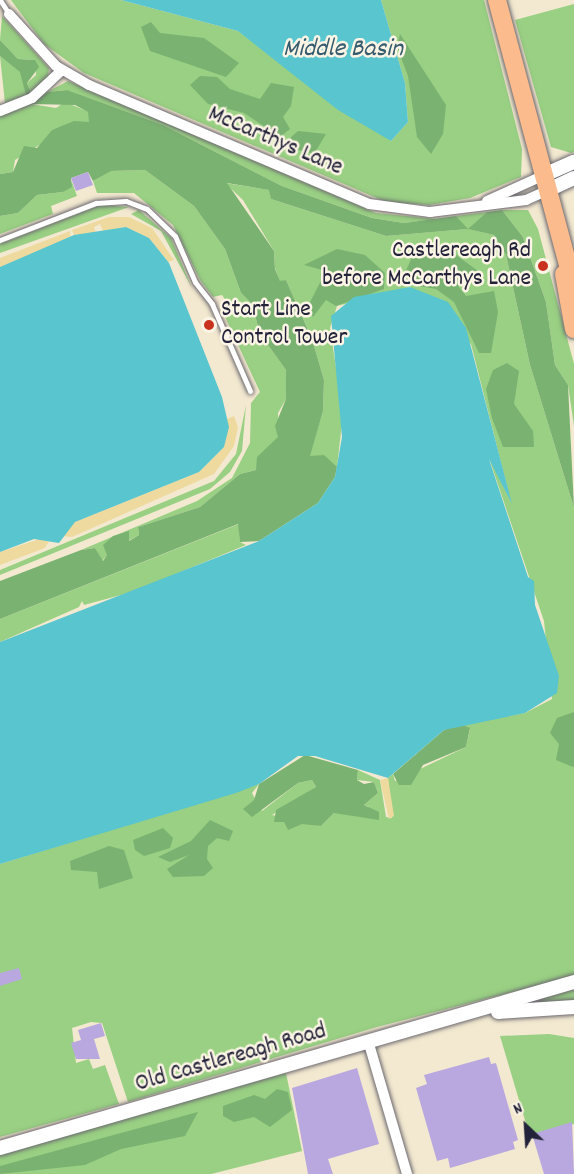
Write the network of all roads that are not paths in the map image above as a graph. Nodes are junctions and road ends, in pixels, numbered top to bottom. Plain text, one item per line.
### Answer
1 (497, 0) edge
2 (1, 3) edge
3 (9, 14) joint
4 (62, 70) junction
5 (0, 111) edge
6 (574, 162) edge
7 (574, 178) edge
8 (544, 184) junction
9 (481, 204) junction
10 (0, 240) edge
11 (564, 260) junction
12 (574, 287) edge
13 (574, 329) edge
14 (250, 391) dead end
15 (574, 982) edge
16 (574, 1007) edge
17 (475, 1014) junction
18 (369, 1044) junction
19 (0, 1148) edge
20 (407, 1174) edge

1 - 8 main road
2 - 3 lane
3 - 4 street, McCarthys Lane
4 - 5 street
4 - 9 street, McCarthys Lane
6 - 8 street
7 - 8 street
8 - 9 street, McCarthys Lane
8 - 9 street, McCarthys Lane
8 - 11 main road
10 - 14 lane
11 - 12 main road
11 - 13 main road
15 - 17 street, Old Castlereagh Road
16 - 17 street, Old Castlereagh Road
17 - 18 street, Old Castlereagh Road
18 - 19 street, Old Castlereagh Road
18 - 20 street

